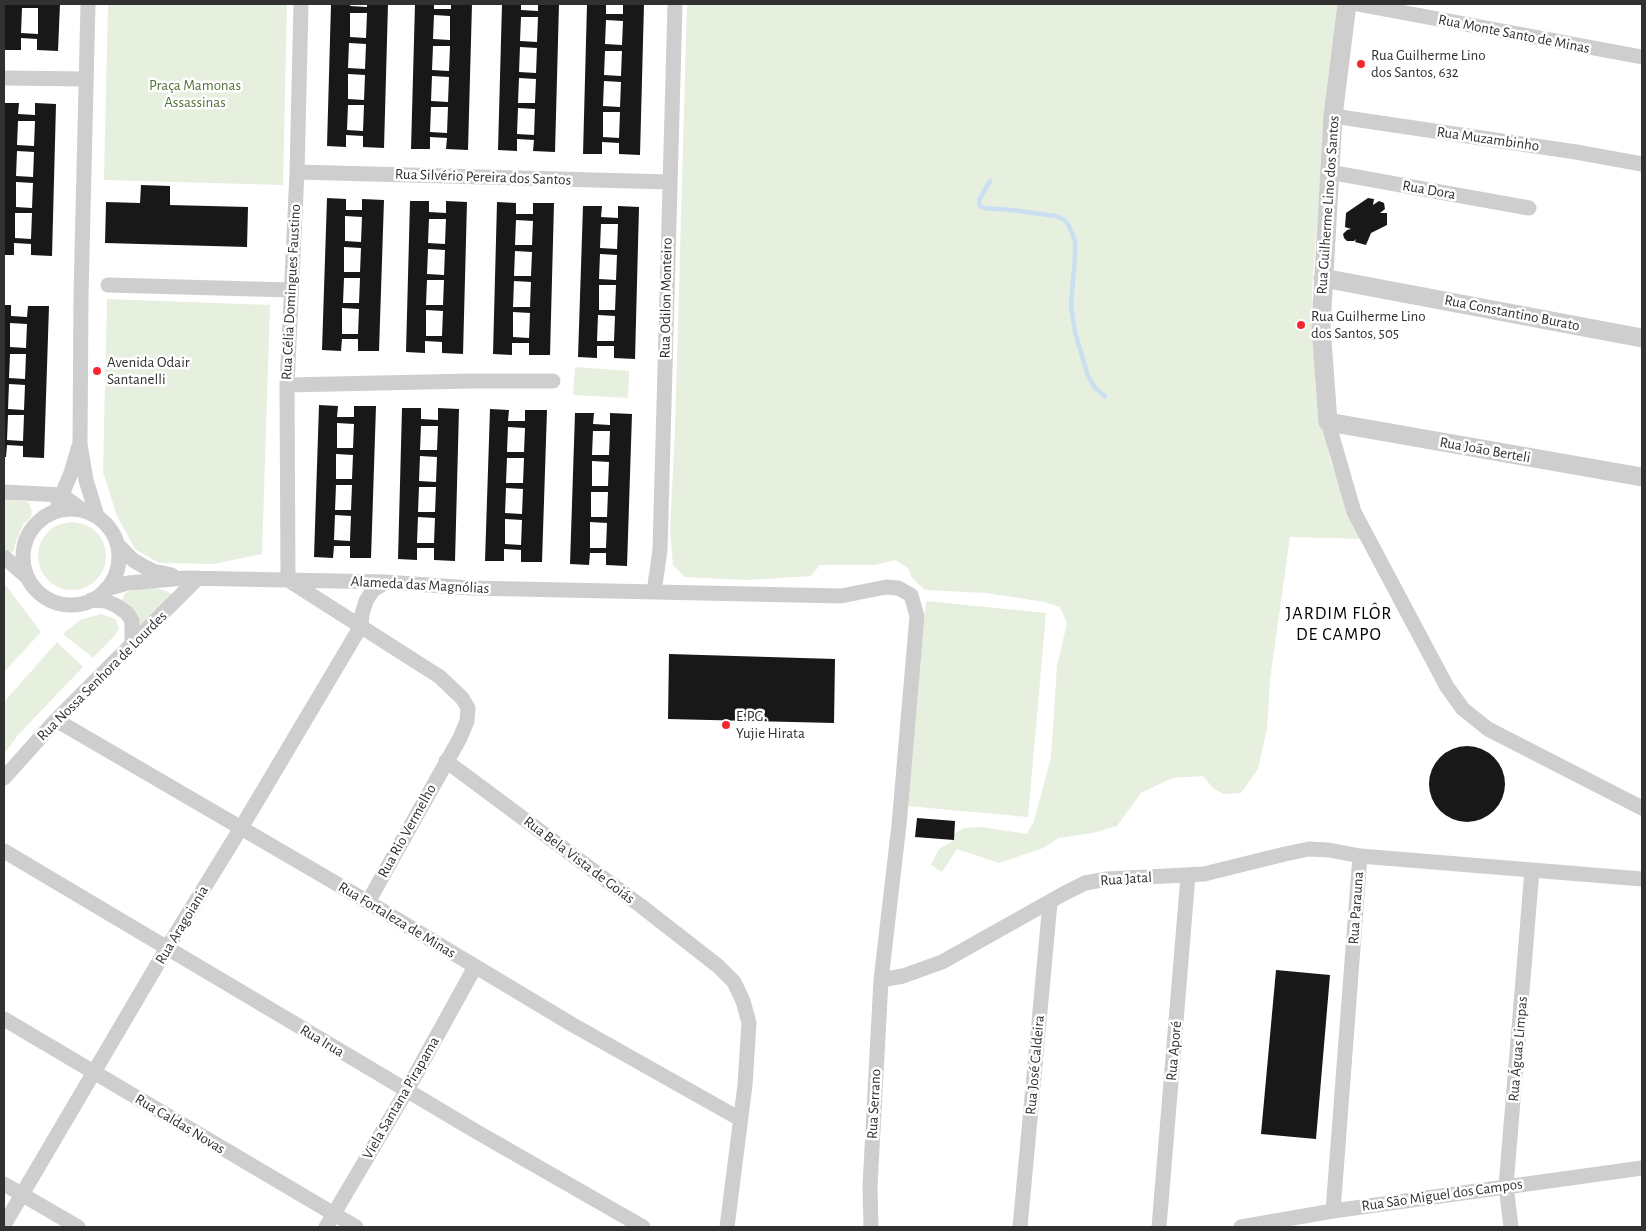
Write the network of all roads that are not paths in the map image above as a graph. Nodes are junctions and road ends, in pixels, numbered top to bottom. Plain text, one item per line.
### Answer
1 (88, 4) edge
2 (301, 4) edge
3 (675, 4) edge
4 (1347, 4) edge
5 (1357, 4) edge
6 (1642, 57) edge
7 (4, 78) edge
8 (86, 79) junction
9 (1333, 116) junction
10 (1642, 164) edge
11 (297, 172) junction
12 (1329, 172) junction
13 (669, 182) junction
14 (1529, 208) dead end
15 (1323, 278) junction
16 (108, 285) dead end
17 (291, 290) junction
18 (1642, 338) edge
19 (553, 381) dead end
20 (287, 385) junction
21 (1328, 422) junction
22 (80, 444) junction
23 (1642, 477) edge
24 (4, 492) edge
25 (62, 494) junction
26 (81, 508) junction
27 (55, 511) junction
28 (97, 516) junction
29 (117, 544) junction
30 (4, 557) edge
31 (27, 577) junction
32 (192, 578) junction
33 (288, 580) junction
34 (386, 582) junction
35 (106, 589) junction
36 (654, 592) junction
37 (91, 600) junction
38 (361, 626) junction
39 (132, 645) junction
40 (56, 720) junction
41 (446, 761) junction
42 (5, 777) edge
43 (1642, 808) edge
44 (241, 828) junction
45 (4, 851) edge
46 (1360, 856) junction
47 (1532, 870) junction
48 (1188, 876) junction
49 (1642, 880) edge
50 (368, 902) junction
51 (1050, 902) junction
52 (167, 948) junction
53 (475, 967) junction
54 (881, 980) junction
55 (4, 1019) edge
56 (94, 1073) junction
57 (407, 1090) junction
58 (740, 1119) junction
59 (1642, 1164) edge
60 (4, 1184) edge
61 (1506, 1186) junction
62 (22, 1195) junction
63 (1333, 1211) junction
64 (330, 1221) edge
65 (4, 1225) edge
66 (78, 1227) edge
67 (356, 1227) edge
68 (642, 1227) edge
69 (726, 1227) edge
70 (871, 1227) edge
71 (1020, 1227) edge
72 (1159, 1227) edge
73 (1242, 1227) edge
74 (1511, 1227) edge

1 - 8 street
2 - 11 street, Rua Célia Domingues Faustino
3 - 13 street, Rua Odilon Monteiro
4 - 9 street, Rua Guilherme Lino dos Santos
5 - 6 street, Rua Monte Santo de Minas
7 - 8 street
8 - 22 street
9 - 10 street, Rua Muzambinho
9 - 12 street, Rua Guilherme Lino dos Santos
11 - 13 street, Rua Silvério Pereira dos Santos
11 - 17 street, Rua Célia Domingues Faustino
12 - 14 street, Rua Dora
12 - 15 street, Rua Guilherme Lino dos Santos
13 - 36 street, Rua Odilon Monteiro
15 - 18 street, Rua Constantino Burato
15 - 21 street, Rua Guilherme Lino dos Santos
16 - 17 street
17 - 20 street, Rua Célia Domingues Faustino
19 - 20 street
20 - 33 street, Rua Célia Domingues Faustino
21 - 23 street, Rua João Berteli
21 - 43 street, Rua Guilherme Lino dos Santos
22 - 25 street
22 - 28 street
24 - 25 street
25 - 26 street
25 - 27 street
26 - 27 street
26 - 28 street
27 - 31 street
28 - 29 street
29 - 32 street
29 - 35 street
30 - 31 street
31 - 37 street
32 - 33 street, Alameda das Magnólias
32 - 35 street
32 - 39 street, Rua Nossa Senhora de Lourdes
33 - 34 street, Alameda das Magnólias
33 - 38 street
34 - 36 street, Alameda das Magnólias
34 - 38 street, Rua Aragoiania
35 - 37 street
36 - 54 street, Alameda das Magnólias
37 - 39 street
38 - 41 street
38 - 44 street, Rua Aragoiania
39 - 40 street, Rua Nossa Senhora de Lourdes
40 - 42 street, Rua Nossa Senhora de Lourdes
40 - 44 street, Rua Fortaleza de Minas
41 - 50 street, Rua Rio Vermelho
41 - 58 street, Rua Bela Vista de Goiás
44 - 50 street, Rua Fortaleza de Minas
44 - 52 street, Rua Aragoiania
45 - 52 street, Rua Irua
46 - 47 street, Rua Parauna
46 - 48 street, Rua Jatal
46 - 63 street, Rua Parauna
47 - 49 street, Rua Parauna
47 - 61 street, Rua Águas Limpas
48 - 51 street, Rua Jatal
48 - 72 street, Rua Aporé
50 - 53 street, Rua Fortaleza de Minas
51 - 54 street, Rua Jatal
51 - 71 street, Rua José Caldeira
52 - 56 street, Rua Aragoiania
52 - 57 street, Rua Irua
53 - 57 street, Viela Santana Pirapama
53 - 58 street, Rua Fortaleza de Minas
54 - 70 street, Rua Serrano
55 - 56 street, Rua Caldas Novas
56 - 62 street, Rua Aragoiania
56 - 64 street, Rua Caldas Novas
57 - 64 street, Viela Santana Pirapama
57 - 68 street, Rua Irua
58 - 69 street, Rua Bela Vista de Goiás
59 - 61 street, Rua São Miguel dos Campos
60 - 62 street
61 - 63 street, Rua São Miguel dos Campos
61 - 74 street, Rua Águas Limpas
62 - 65 street, Rua Aragoiania
62 - 66 street
63 - 73 street, Rua São Miguel dos Campos
64 - 67 street, Rua Caldas Novas

